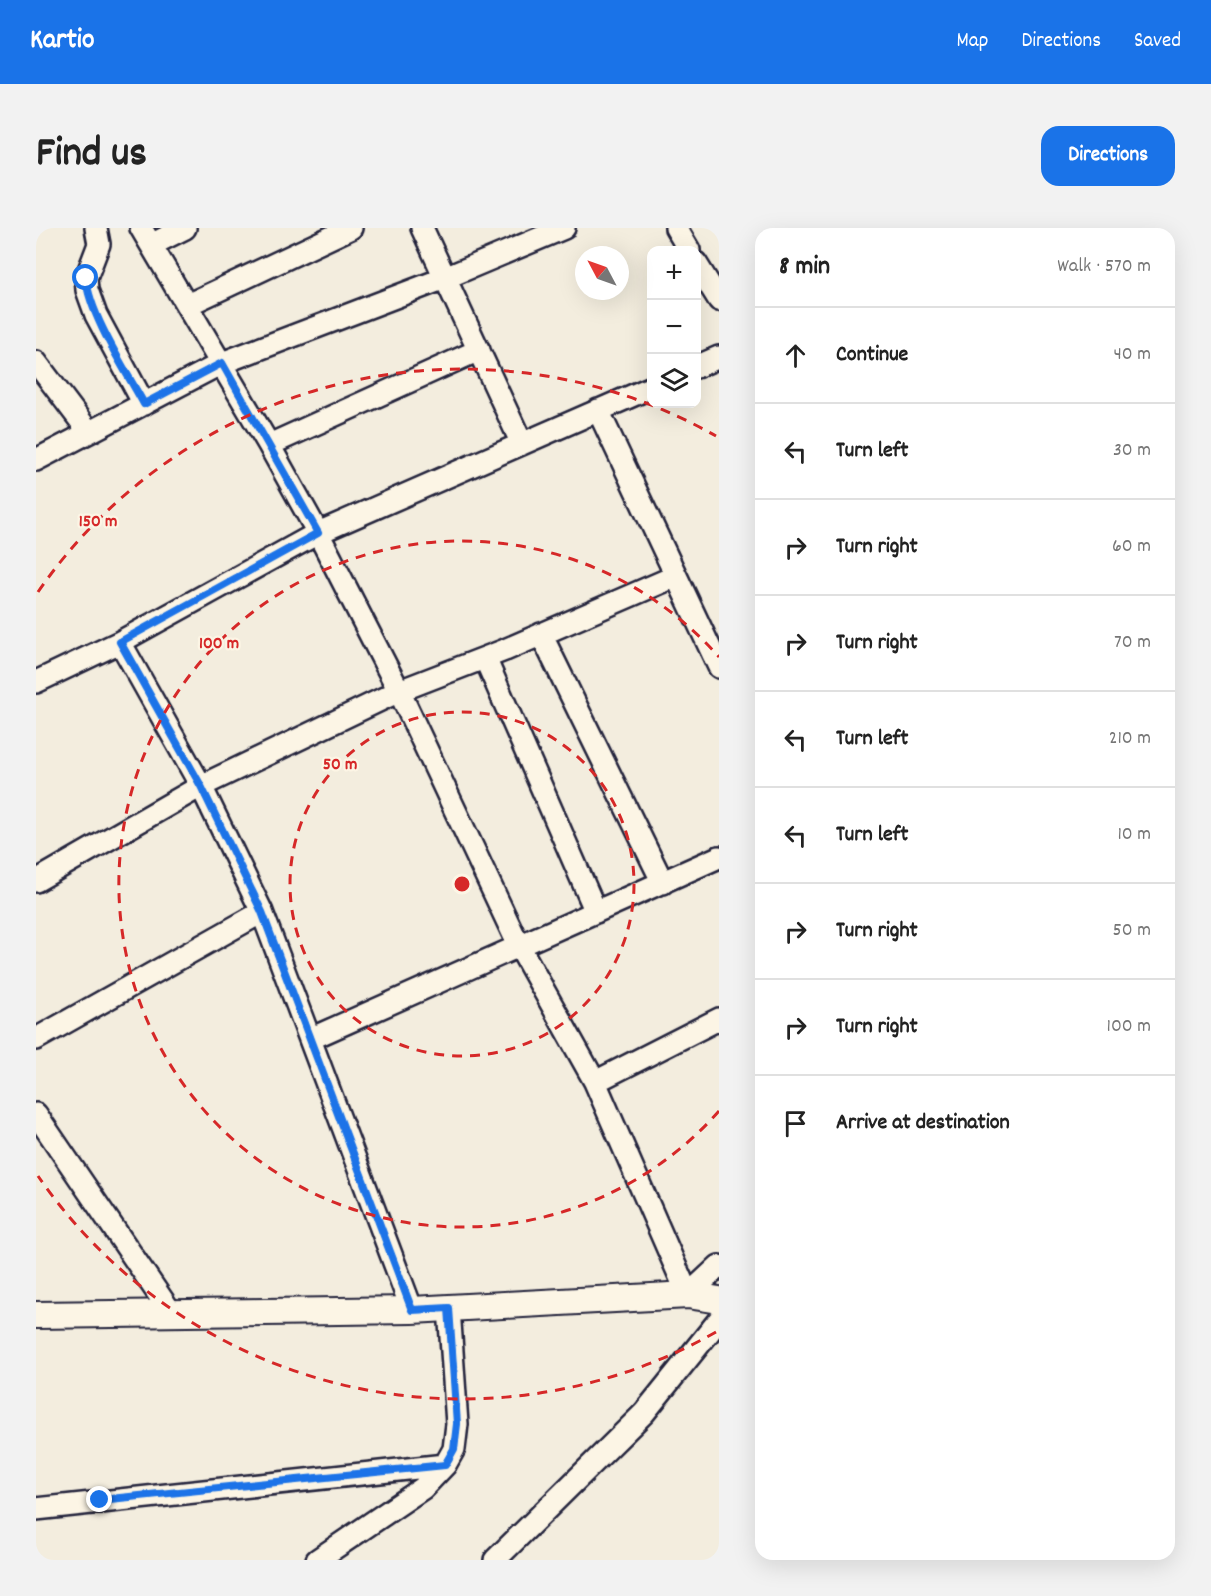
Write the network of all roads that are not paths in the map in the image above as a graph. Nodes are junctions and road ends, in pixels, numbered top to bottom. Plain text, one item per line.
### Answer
1 (96, 228) edge
2 (185, 228) edge
3 (351, 228) edge
4 (422, 228) edge
5 (564, 228) edge
6 (676, 228) edge
7 (146, 237) edge
8 (687, 246) edge
9 (701, 271) edge
10 (445, 278) junction
11 (719, 300) edge
12 (187, 305) junction
13 (478, 350) junction
14 (719, 357) edge
15 (36, 362) edge
16 (222, 363) junction
17 (701, 365) edge
18 (647, 389) edge
19 (144, 404) junction
20 (598, 410) junction
21 (88, 432) junction
22 (522, 444) junction
23 (269, 445) junction
24 (36, 460) edge
25 (318, 533) junction
26 (676, 576) junction
27 (541, 634) junction
28 (120, 642) junction
29 (485, 658) junction
30 (719, 667) edge
31 (36, 682) edge
32 (399, 691) junction
33 (201, 786) junction
34 (719, 857) edge
35 (36, 881) edge
36 (663, 883) junction
37 (262, 912) junction
38 (596, 912) junction
39 (519, 946) junction
40 (719, 1019) edge
41 (310, 1038) junction
42 (36, 1039) edge
43 (595, 1082) junction
44 (36, 1114) edge
45 (719, 1266) edge
46 (688, 1295) junction
47 (719, 1300) edge
48 (449, 1308) junction
49 (412, 1310) junction
50 (172, 1314) junction
51 (36, 1315) edge
52 (716, 1329) edge
53 (445, 1465) junction
54 (36, 1509) edge
55 (317, 1560) edge
56 (495, 1560) edge

1 - 19 street
2 - 7 street
3 - 12 street
4 - 10 street
5 - 10 street
6 - 8 street
7 - 12 street
9 - 11 street
10 - 13 street
10 - 16 street
12 - 16 street
13 - 22 street
13 - 23 street
14 - 17 street
15 - 21 street
16 - 19 street
16 - 23 street
18 - 20 street
19 - 21 street
20 - 22 street
20 - 26 street
21 - 24 street
22 - 25 street
23 - 25 street
25 - 28 street
25 - 32 street
26 - 27 street
26 - 30 street
27 - 29 street
27 - 36 street
28 - 31 street
28 - 33 street
29 - 32 street
29 - 38 street
32 - 33 street
32 - 39 street
33 - 35 street
33 - 37 street
34 - 36 street
36 - 38 street
37 - 41 street
37 - 42 street
38 - 39 street
39 - 41 street
39 - 43 street
40 - 43 street
41 - 49 street
43 - 46 street
44 - 50 street
45 - 46 street
46 - 47 street
46 - 48 street
48 - 49 street
48 - 53 street
49 - 50 street
50 - 51 street
52 - 56 street
53 - 54 street
53 - 55 street

